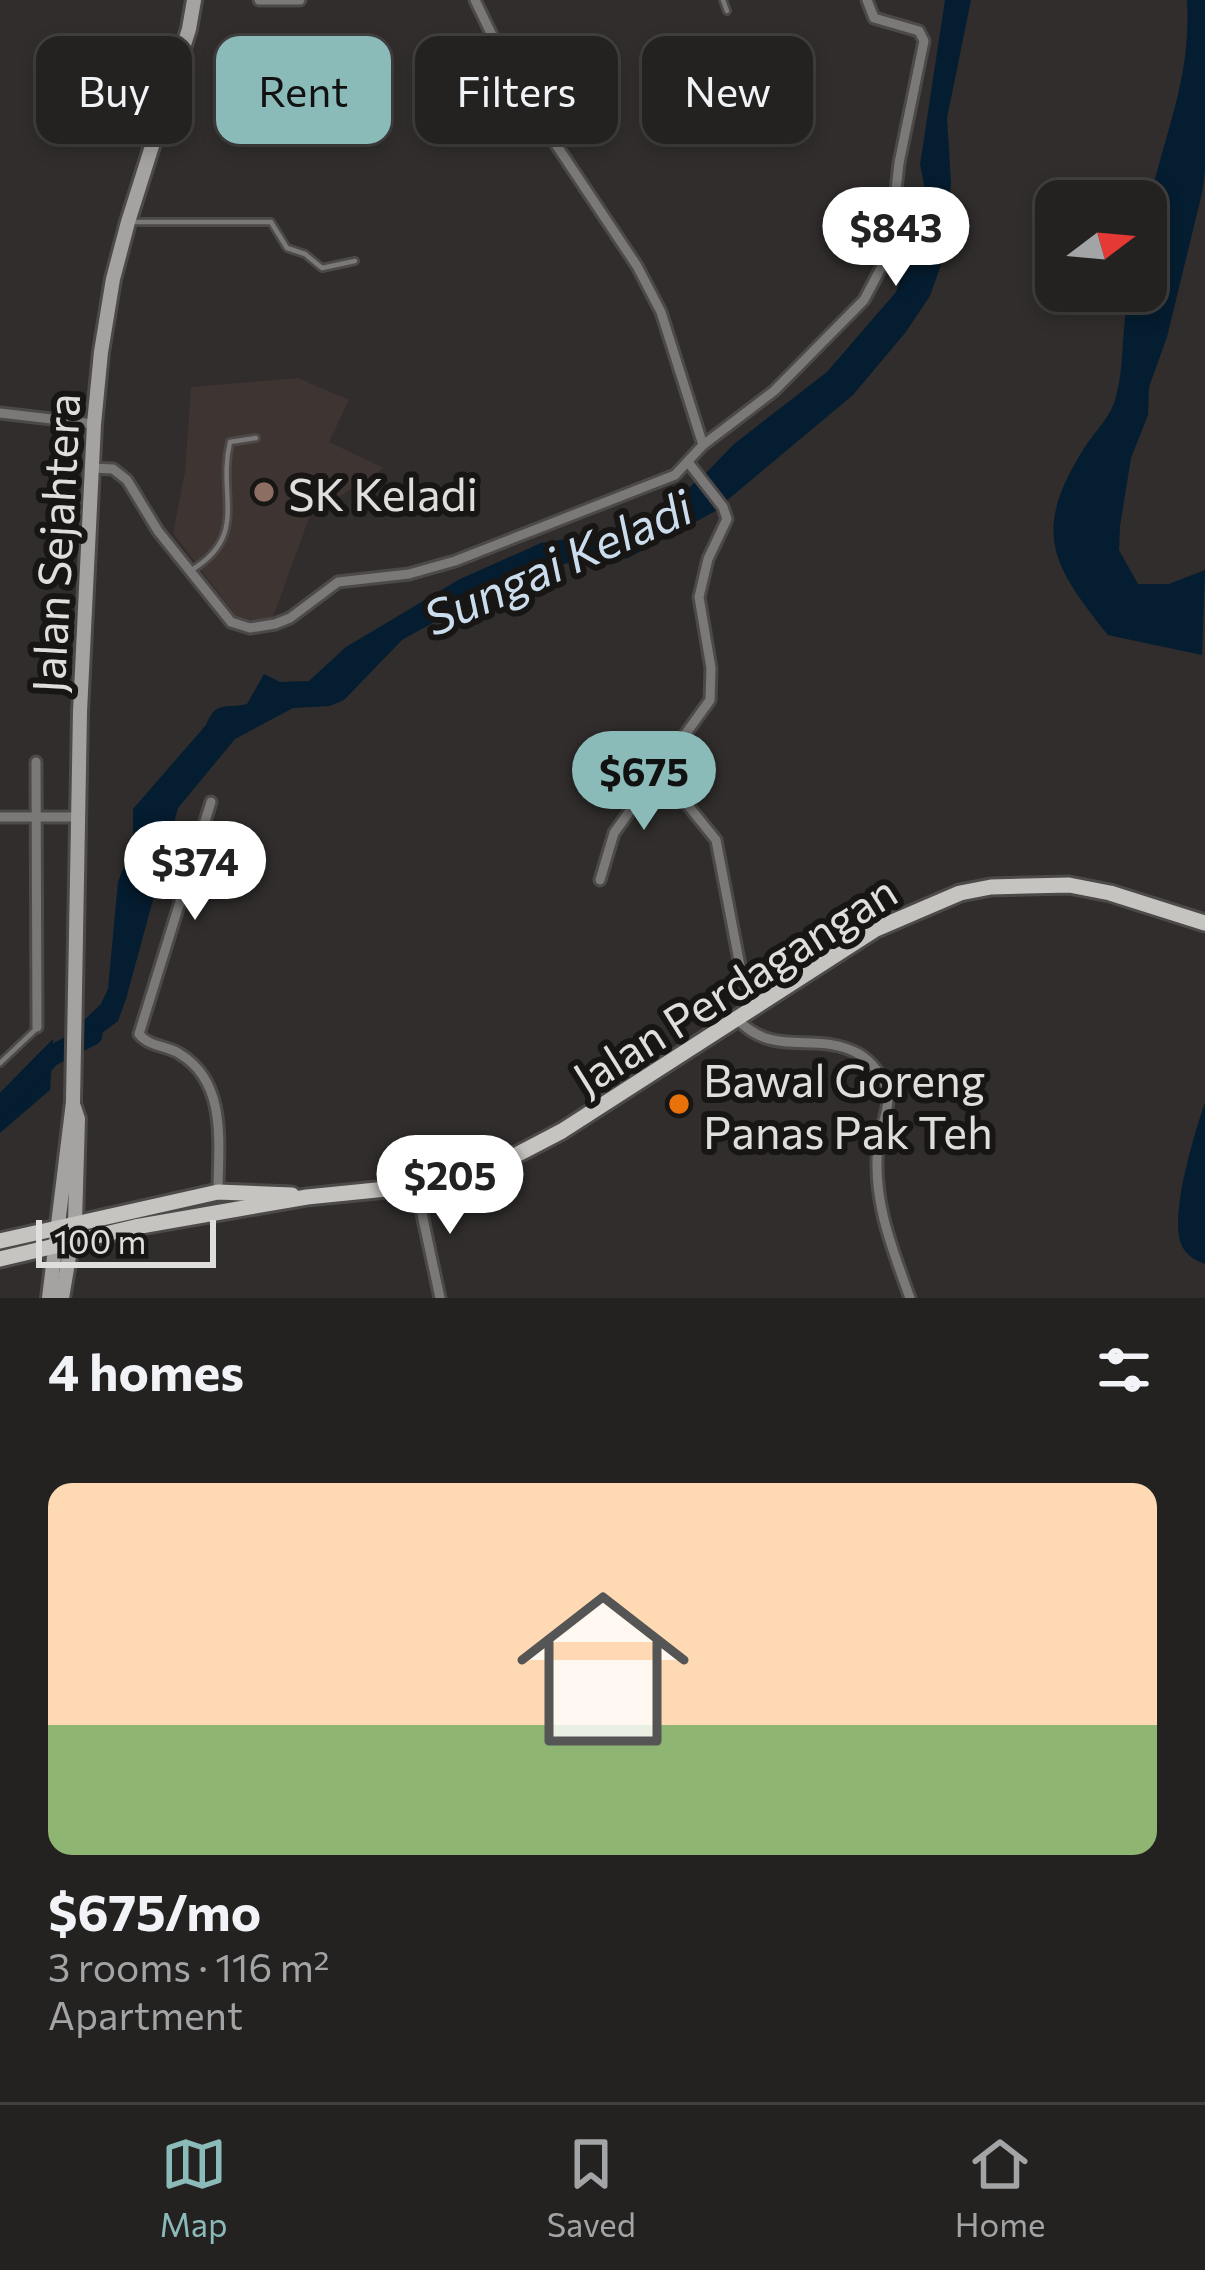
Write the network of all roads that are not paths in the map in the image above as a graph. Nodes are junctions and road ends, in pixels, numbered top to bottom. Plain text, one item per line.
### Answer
1 (194, 0) edge
2 (260, 0) edge
3 (300, 0) edge
4 (475, 0) edge
5 (723, 0) edge
6 (867, 0) edge
7 (727, 11) dead end
8 (128, 221) junction
9 (355, 261) dead end
10 (0, 413) edge
11 (94, 424) junction
12 (256, 438) dead end
13 (703, 445) junction
14 (688, 462) junction
15 (92, 468) junction
16 (190, 571) junction
17 (36, 762) dead end
18 (661, 772) junction
19 (211, 802) dead end
20 (0, 817) edge
21 (35, 817) junction
22 (77, 817) junction
23 (600, 880) dead end
24 (1205, 923) edge
25 (744, 1016) junction
26 (37, 1027) joint
27 (0, 1064) edge
28 (416, 1186) junction
29 (218, 1192) junction
30 (307, 1197) junction
31 (68, 1223) junction
32 (0, 1241) edge
33 (65, 1244) junction
34 (0, 1259) edge
35 (49, 1298) edge
36 (62, 1298) edge
37 (440, 1298) edge
38 (910, 1298) edge

1 - 8 main road, Jalan Sejahtera
2 - 3 street
4 - 13 street
5 - 7 lane
6 - 13 street
8 - 9 lane
8 - 11 main road, Jalan Sejahtera
10 - 11 street
11 - 15 main road, Jalan Sejahtera
12 - 16 lane
13 - 14 street
14 - 16 street
14 - 18 street
15 - 16 street
15 - 22 main road, Jalan Sejahtera
17 - 21 street
18 - 23 street
18 - 25 street
19 - 29 street
20 - 21 street
21 - 22 street
21 - 26 street
22 - 31 main road, Jalan Sejahtera
24 - 25 main road, Jalan Perdagangan
25 - 28 main road, Jalan Perdagangan
25 - 38 street
26 - 27 lane
28 - 30 main road, Jalan Perdagangan
28 - 37 street
29 - 30 main road, Jalan Perdagangan
29 - 31 main road, Jalan Perdagangan
30 - 33 main road, Jalan Perdagangan
31 - 32 main road, Jalan Perdagangan
31 - 33 main road, Jalan Sejahtera
33 - 34 main road, Jalan Perdagangan
33 - 35 main road
33 - 36 main road

